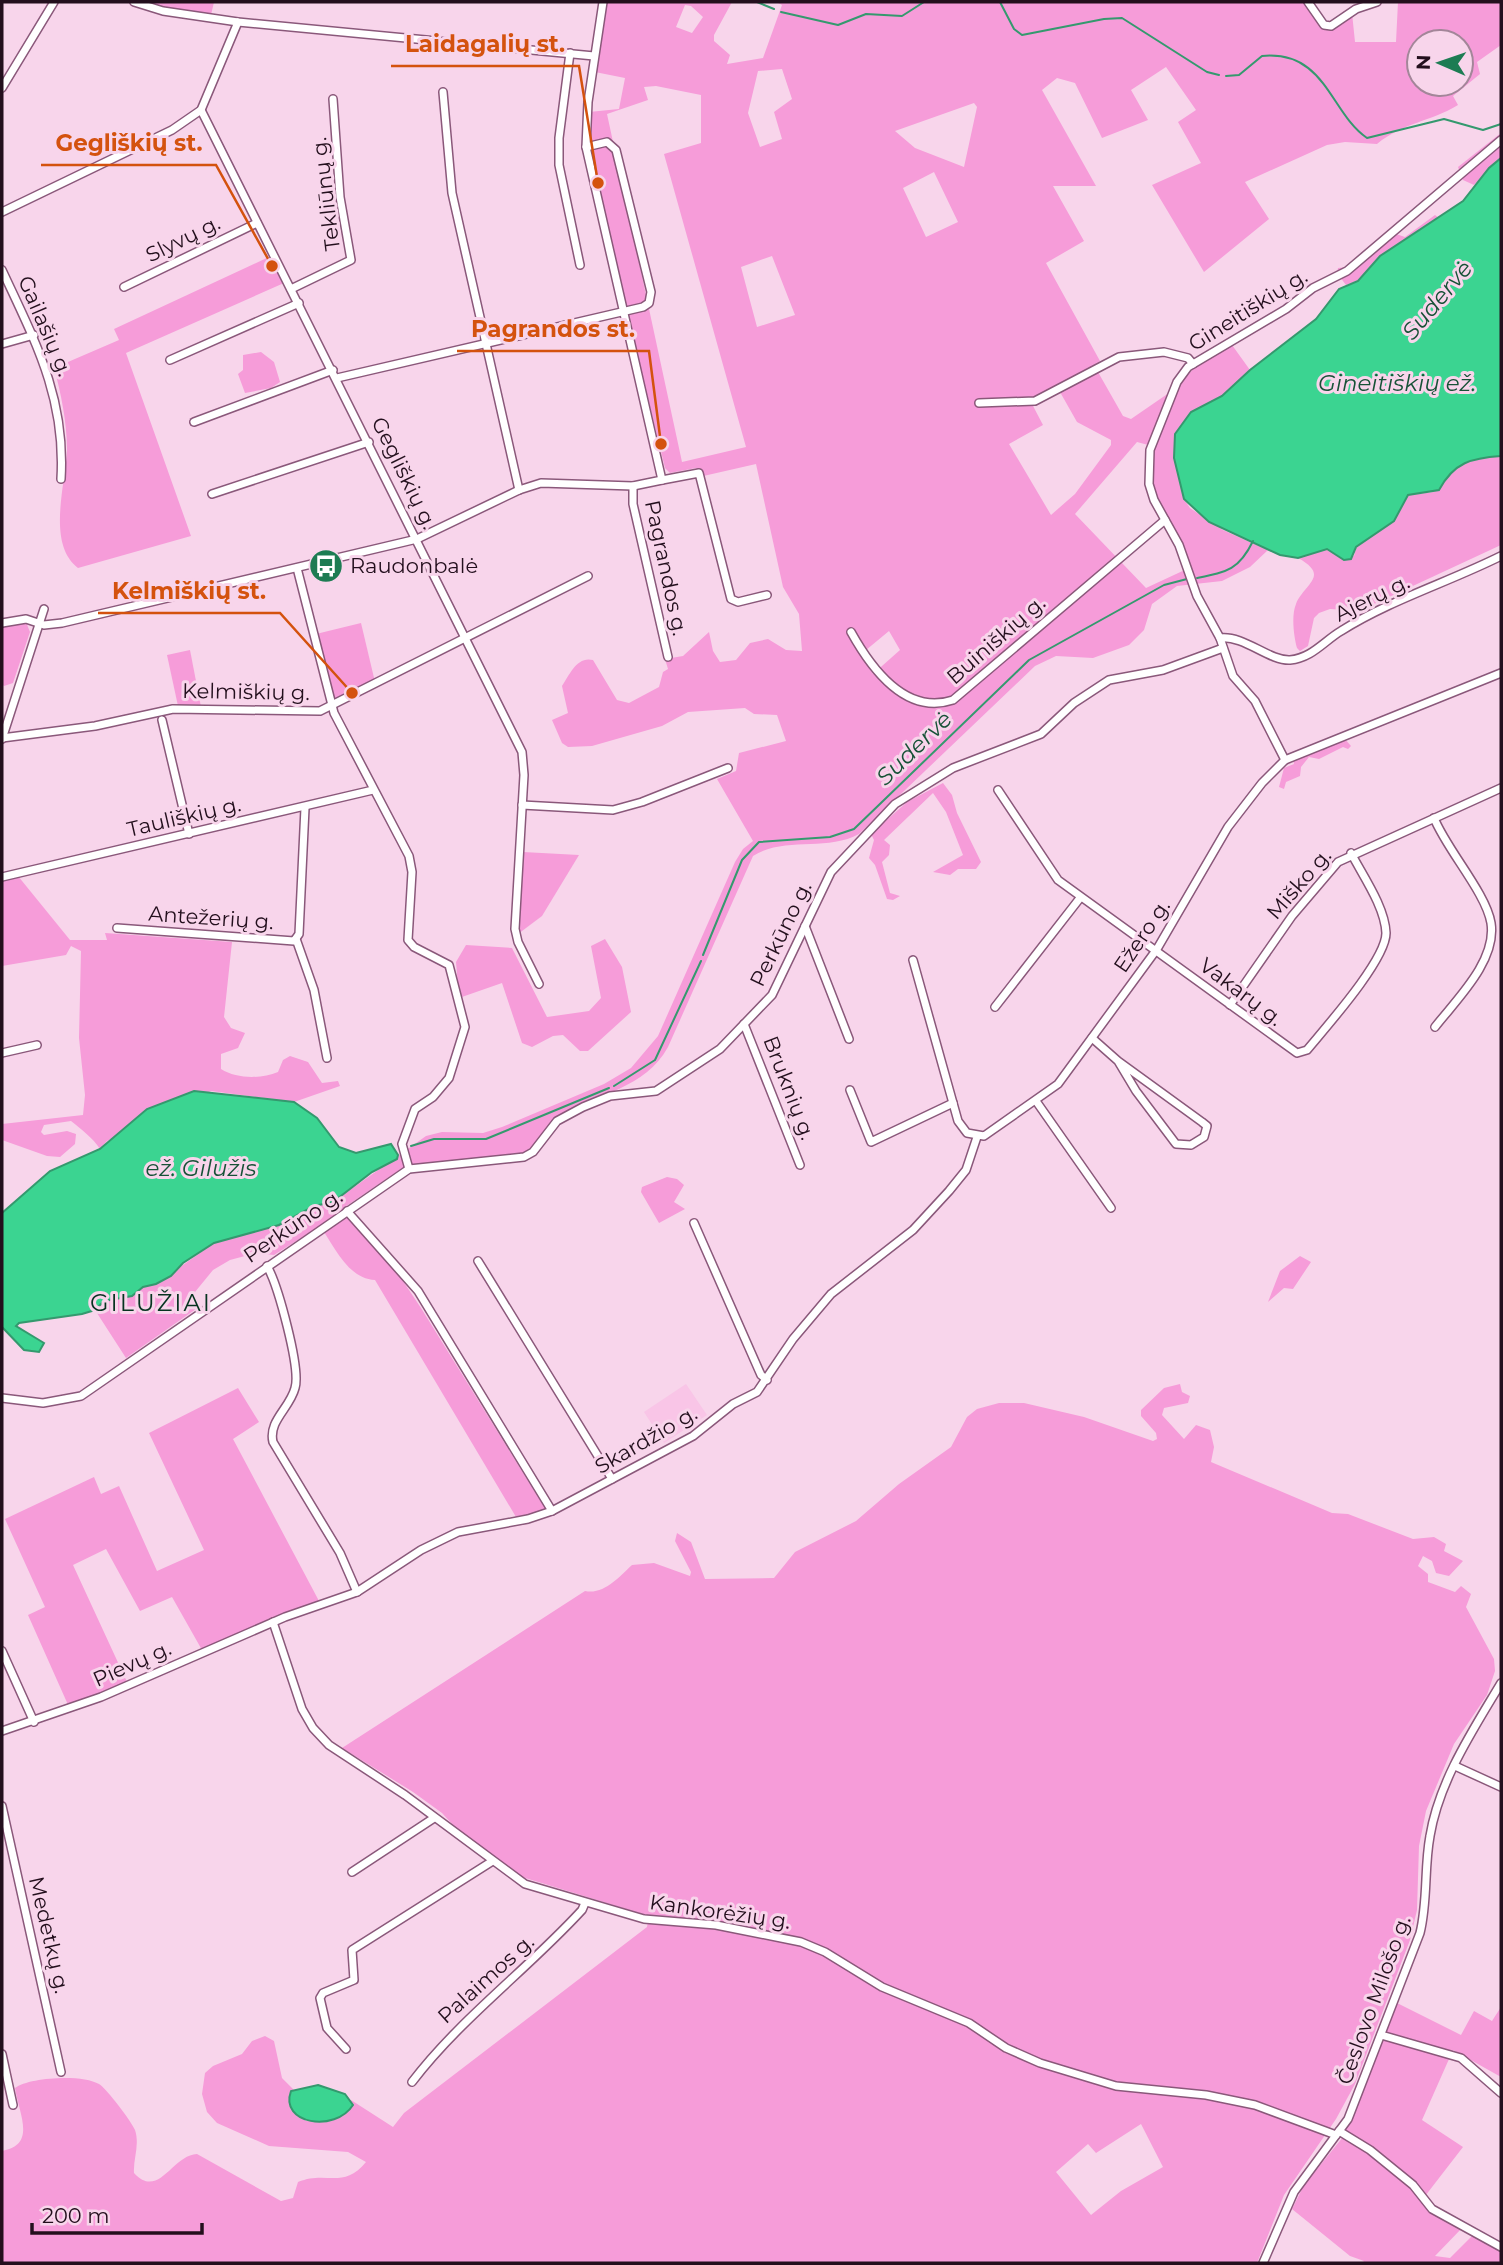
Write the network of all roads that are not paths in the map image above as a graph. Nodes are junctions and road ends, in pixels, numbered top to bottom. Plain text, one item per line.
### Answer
1 (54, 2) edge
2 (134, 2) edge
3 (603, 2) edge
4 (1308, 2) edge
5 (1377, 2) edge
6 (237, 22) junction
7 (570, 53) junction
8 (594, 56) junction
9 (2, 88) edge
10 (443, 92) dead end
11 (333, 99) dead end
12 (201, 110) junction
13 (1501, 140) edge
14 (586, 147) junction
15 (2, 212) edge
16 (257, 223) junction
17 (580, 265) dead end
18 (2, 270) edge
19 (124, 287) dead end
20 (292, 289) junction
21 (299, 303) junction
22 (622, 311) junction
23 (34, 335) junction
24 (486, 342) junction
25 (2, 344) edge
26 (170, 360) dead end
27 (1193, 364) junction
28 (335, 374) junction
29 (979, 403) dead end
30 (194, 422) dead end
31 (369, 442) junction
32 (61, 480) dead end
33 (662, 480) junction
34 (632, 486) junction
35 (519, 490) junction
36 (212, 494) dead end
37 (1165, 520) junction
38 (418, 539) junction
39 (1501, 556) edge
40 (297, 568) junction
41 (588, 576) dead end
42 (767, 595) dead end
43 (44, 609) dead end
44 (2, 623) edge
45 (40, 623) junction
46 (851, 632) dead end
47 (1220, 638) junction
48 (466, 639) junction
49 (1223, 648) junction
50 (668, 657) dead end
51 (1501, 673) edge
52 (333, 706) junction
53 (162, 720) dead end
54 (2, 738) edge
55 (1285, 760) junction
56 (728, 768) dead end
57 (1501, 788) edge
58 (373, 790) junction
59 (998, 790) dead end
60 (522, 805) junction
61 (305, 808) junction
62 (1434, 818) junction
63 (189, 834) junction
64 (1351, 853) junction
65 (2, 877) edge
66 (1080, 898) junction
67 (805, 926) junction
68 (117, 928) dead end
69 (296, 939) junction
70 (1157, 949) junction
71 (913, 960) dead end
72 (539, 984) dead end
73 (1230, 1005) junction
74 (995, 1007) dead end
75 (744, 1024) junction
76 (1435, 1027) dead end
77 (1092, 1038) junction
78 (849, 1039) dead end
79 (37, 1045) dead end
80 (2, 1053) edge
81 (327, 1058) dead end
82 (1118, 1061) junction
83 (850, 1090) dead end
84 (1036, 1101) junction
85 (953, 1103) junction
86 (977, 1137) junction
87 (800, 1165) dead end
88 (409, 1168) junction
89 (1111, 1209) dead end
90 (347, 1211) junction
91 (694, 1223) dead end
92 (478, 1261) dead end
93 (267, 1266) junction
94 (767, 1380) junction
95 (2, 1398) edge
96 (612, 1479) junction
97 (552, 1511) junction
98 (357, 1592) junction
99 (273, 1622) junction
100 (2, 1651) edge
101 (1501, 1684) edge
102 (34, 1722) junction
103 (2, 1731) edge
104 (1455, 1766) junction
105 (1501, 1787) edge
106 (2, 1806) edge
107 (434, 1818) junction
108 (491, 1862) junction
109 (352, 1872) dead end
110 (584, 1903) junction
111 (1381, 2035) junction
112 (346, 2049) dead end
113 (2, 2054) edge
114 (61, 2073) dead end
115 (412, 2082) dead end
116 (1501, 2093) edge
117 (13, 2105) dead end
118 (1337, 2133) junction
119 (1501, 2247) edge
120 (1263, 2263) edge

1 - 9 street
2 - 6 street
3 - 8 street
4 - 5 street
6 - 7 street
6 - 12 street
7 - 8 street
7 - 17 street
8 - 14 street
10 - 24 street
11 - 20 street, Tekliūnų g.
12 - 15 street
12 - 16 street, Gegliškių g.
13 - 27 street, Gineitiškių g.
14 - 22 street
14 - 22 street
16 - 19 street, Slyvų g.
16 - 20 street, Gegliškių g.
18 - 23 street, Gailašių g.
20 - 21 street, Gegliškių g.
21 - 26 street
21 - 28 street, Gegliškių g.
22 - 24 street
22 - 33 street
23 - 25 street
23 - 32 street, Gailašių g.
24 - 28 street
24 - 35 street
27 - 29 street
27 - 37 street, Gineitiškių g.
28 - 30 street
28 - 31 street, Gegliškių g.
31 - 36 street
31 - 38 street, Gegliškių g.
33 - 34 street
33 - 42 street
34 - 35 street
34 - 50 street, Pagrandos g.
35 - 38 street
37 - 46 street, Buiniškių g.
37 - 47 street, Gineitiškių g.
38 - 40 street
38 - 48 street, Gegliškių g.
39 - 47 street, Ajerų g.
40 - 45 street
40 - 52 street
41 - 48 street, Kelmiškių g.
43 - 45 street
44 - 45 street
45 - 54 street
47 - 49 street, Gineitiškių g.
48 - 52 street, Kelmiškių g.
48 - 60 street, Gegliškių g.
49 - 55 street, Gineitiškių g.
49 - 67 street, Perkūno g.
51 - 55 street, Ežero g.
52 - 54 street, Kelmiškių g.
52 - 58 street
53 - 63 street
55 - 70 street, Ežero g.
56 - 60 street
57 - 62 street, Miško g.
58 - 61 street, Tauliškių g.
58 - 88 street
59 - 66 street, Vakarų g.
60 - 72 street, Gegliškių g.
61 - 63 street, Tauliškių g.
61 - 69 street, Antežerių g.
62 - 64 street, Miško g.
62 - 76 street
63 - 65 street, Tauliškių g.
64 - 73 street, Miško g.
64 - 73 street, Vakarų g.
66 - 70 street, Vakarų g.
66 - 74 street
67 - 75 street, Perkūno g.
67 - 78 street
68 - 69 street, Antežerių g.
69 - 81 street
70 - 73 street, Vakarų g.
70 - 77 street, Ežero g.
71 - 85 street
75 - 87 street, Bruknių g.
75 - 88 street, Perkūno g.
77 - 82 street
77 - 84 street, Ežero g.
79 - 80 street
82 - 82 street
83 - 85 street
84 - 86 street, Ežero g.
84 - 89 street
85 - 86 street
86 - 94 street, Skardžio g.
88 - 90 street, Perkūno g.
90 - 93 street, Perkūno g.
90 - 97 street
91 - 94 street
92 - 96 street
93 - 95 street, Perkūno g.
93 - 98 street
94 - 96 street, Skardžio g.
96 - 97 street, Skardžio g.
97 - 98 street, Skardžio g.
98 - 99 street, Skardžio g.
99 - 102 street, Pievų g.
99 - 107 street, Kankorėžių g.
100 - 102 street
101 - 104 street, Česlovo Milošo g.
102 - 103 street, Pievų g.
104 - 105 street
104 - 111 street, Česlovo Milošo g.
106 - 114 street, Medetkų g.
107 - 108 street, Kankorėžių g.
107 - 109 street
108 - 110 street, Kankorėžių g.
108 - 112 street
110 - 115 street, Palaimos g.
110 - 118 street, Kankorėžių g.
111 - 116 street
111 - 118 street, Česlovo Milošo g.
113 - 117 street
118 - 119 street
118 - 120 street, Česlovo Milošo g.

